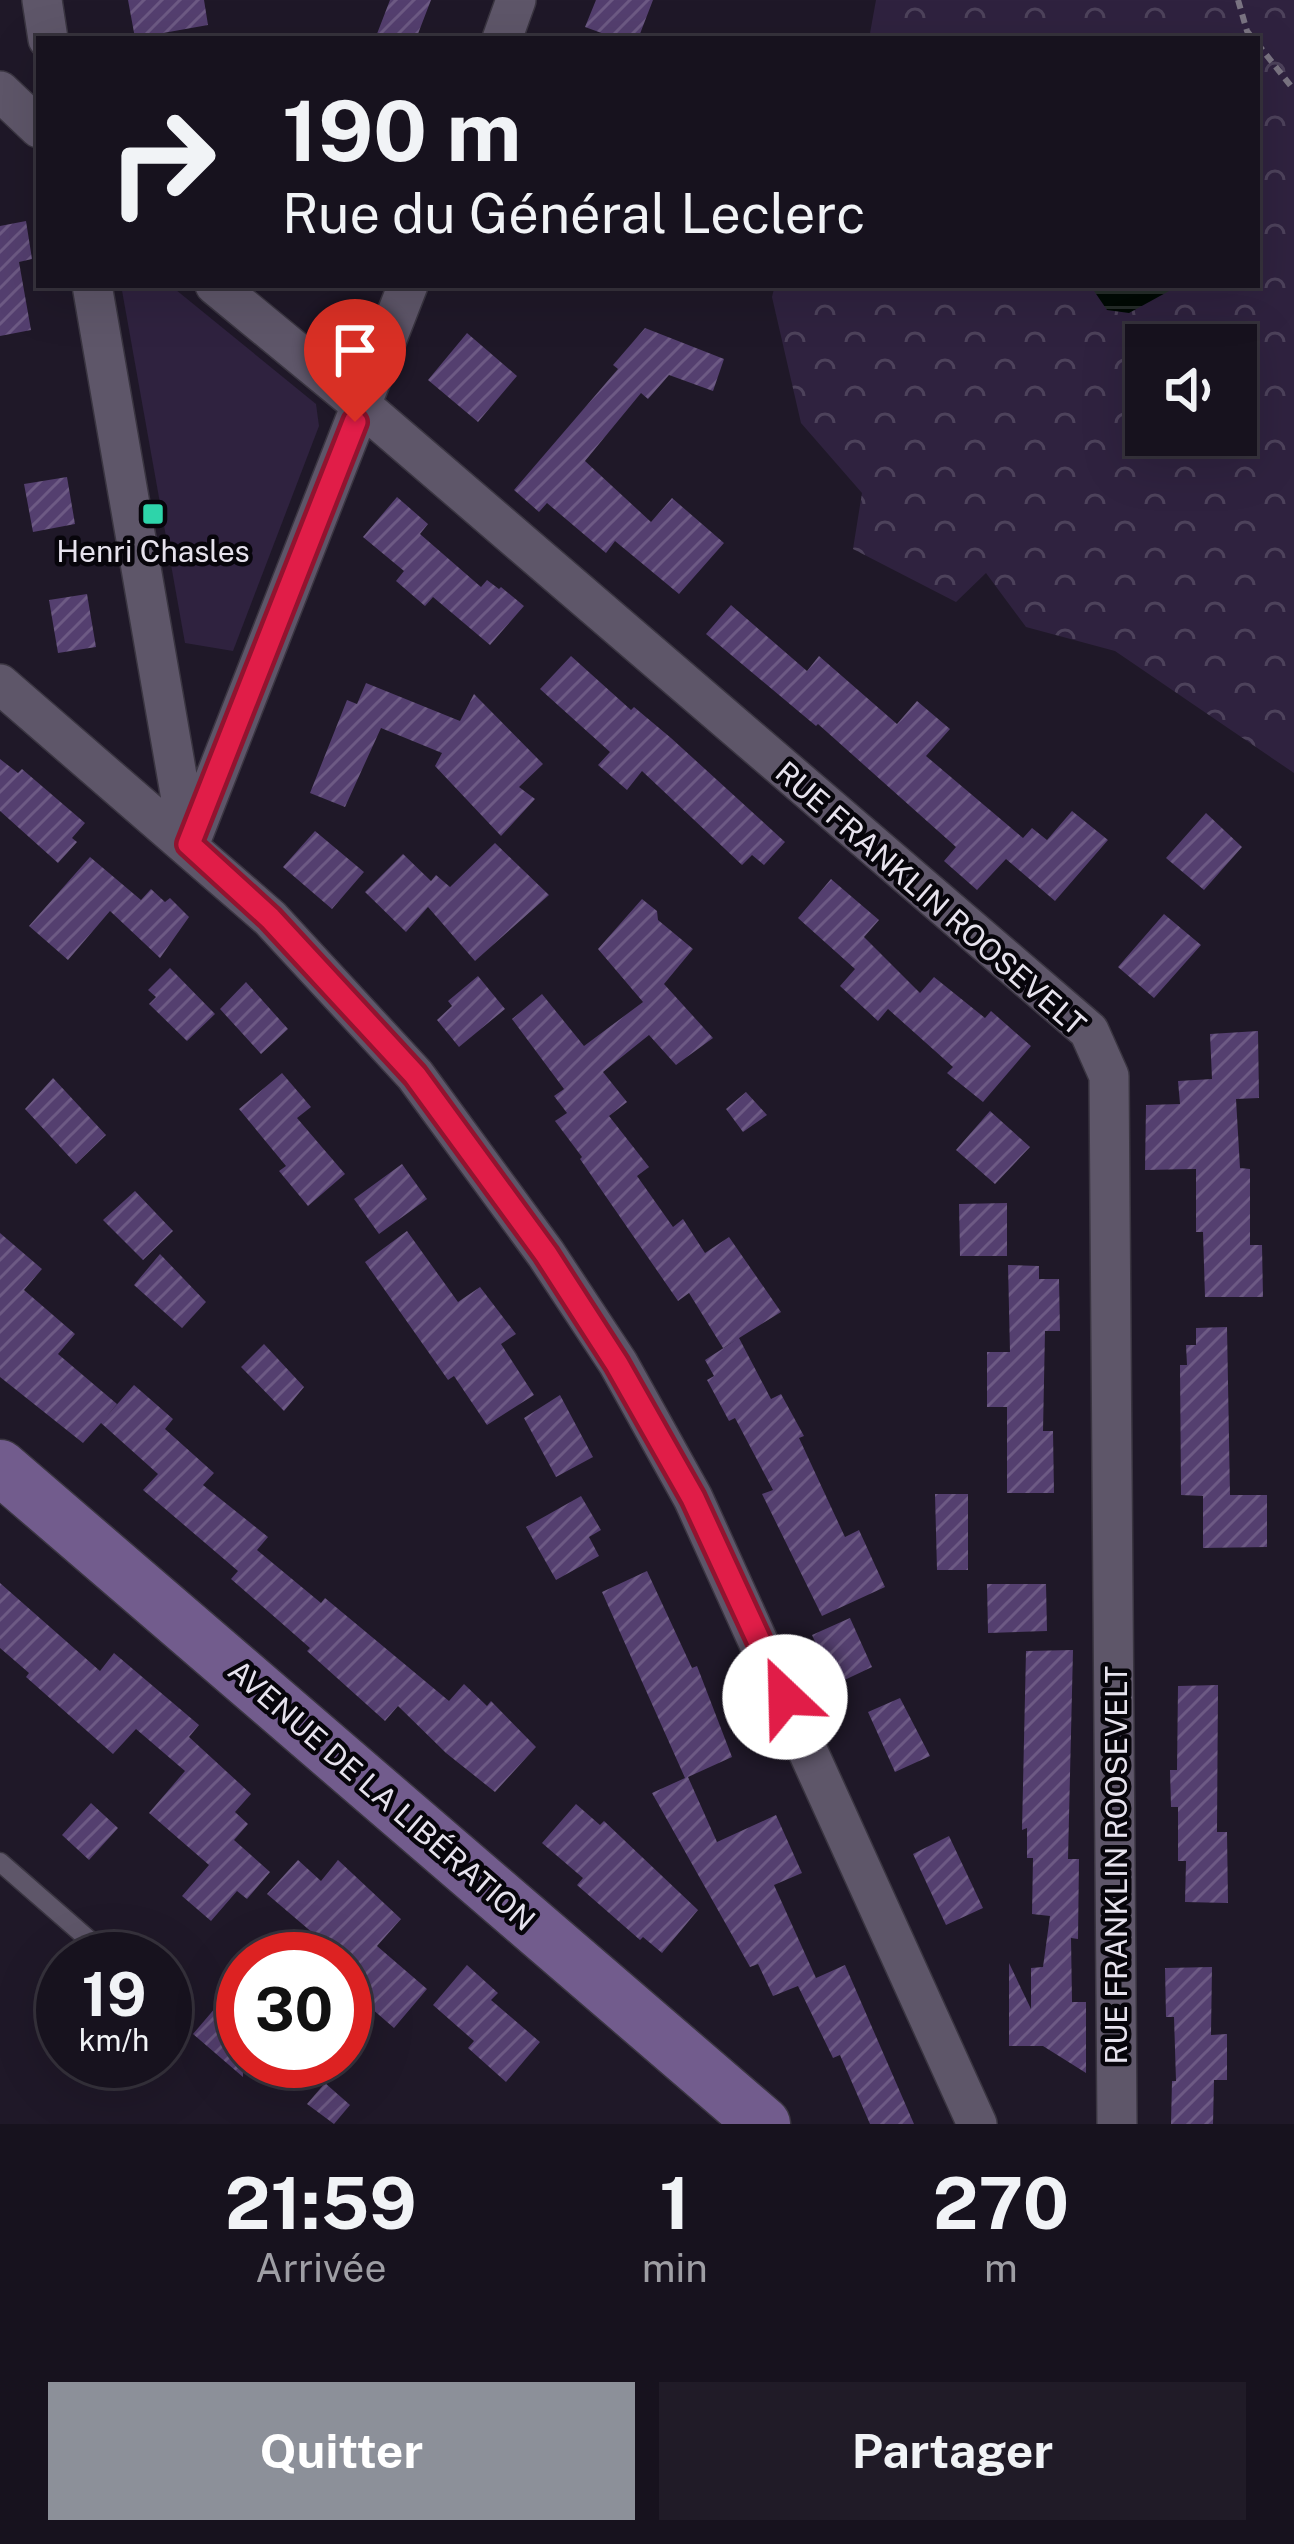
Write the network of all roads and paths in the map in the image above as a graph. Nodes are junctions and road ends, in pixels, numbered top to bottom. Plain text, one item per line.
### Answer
1 (42, 0) edge
2 (516, 0) edge
3 (1238, 0) edge
4 (48, 36) edge
5 (503, 36) edge
6 (1251, 36) edge
7 (1260, 47) edge
8 (1294, 89) edge
9 (0, 91) edge
10 (36, 125) edge
11 (93, 288) edge
12 (218, 288) edge
13 (407, 288) edge
14 (362, 406) junction
15 (0, 684) edge
16 (189, 844) junction
17 (0, 1467) edge
18 (0, 1862) edge
19 (80, 1932) edge
20 (763, 2124) edge
21 (977, 2124) edge
22 (1117, 2124) edge

1 - 4 street
2 - 5 street
3 - 6 path
7 - 8 path
9 - 10 street
11 - 16 street
12 - 14 street, RUE FRANKLIN ROOSEVELT
13 - 14 street
14 - 16 street
14 - 22 street, RUE FRANKLIN ROOSEVELT
15 - 16 street
16 - 21 street
17 - 20 main road, AVENUE DE LA LIBÉRATION
18 - 19 lane

